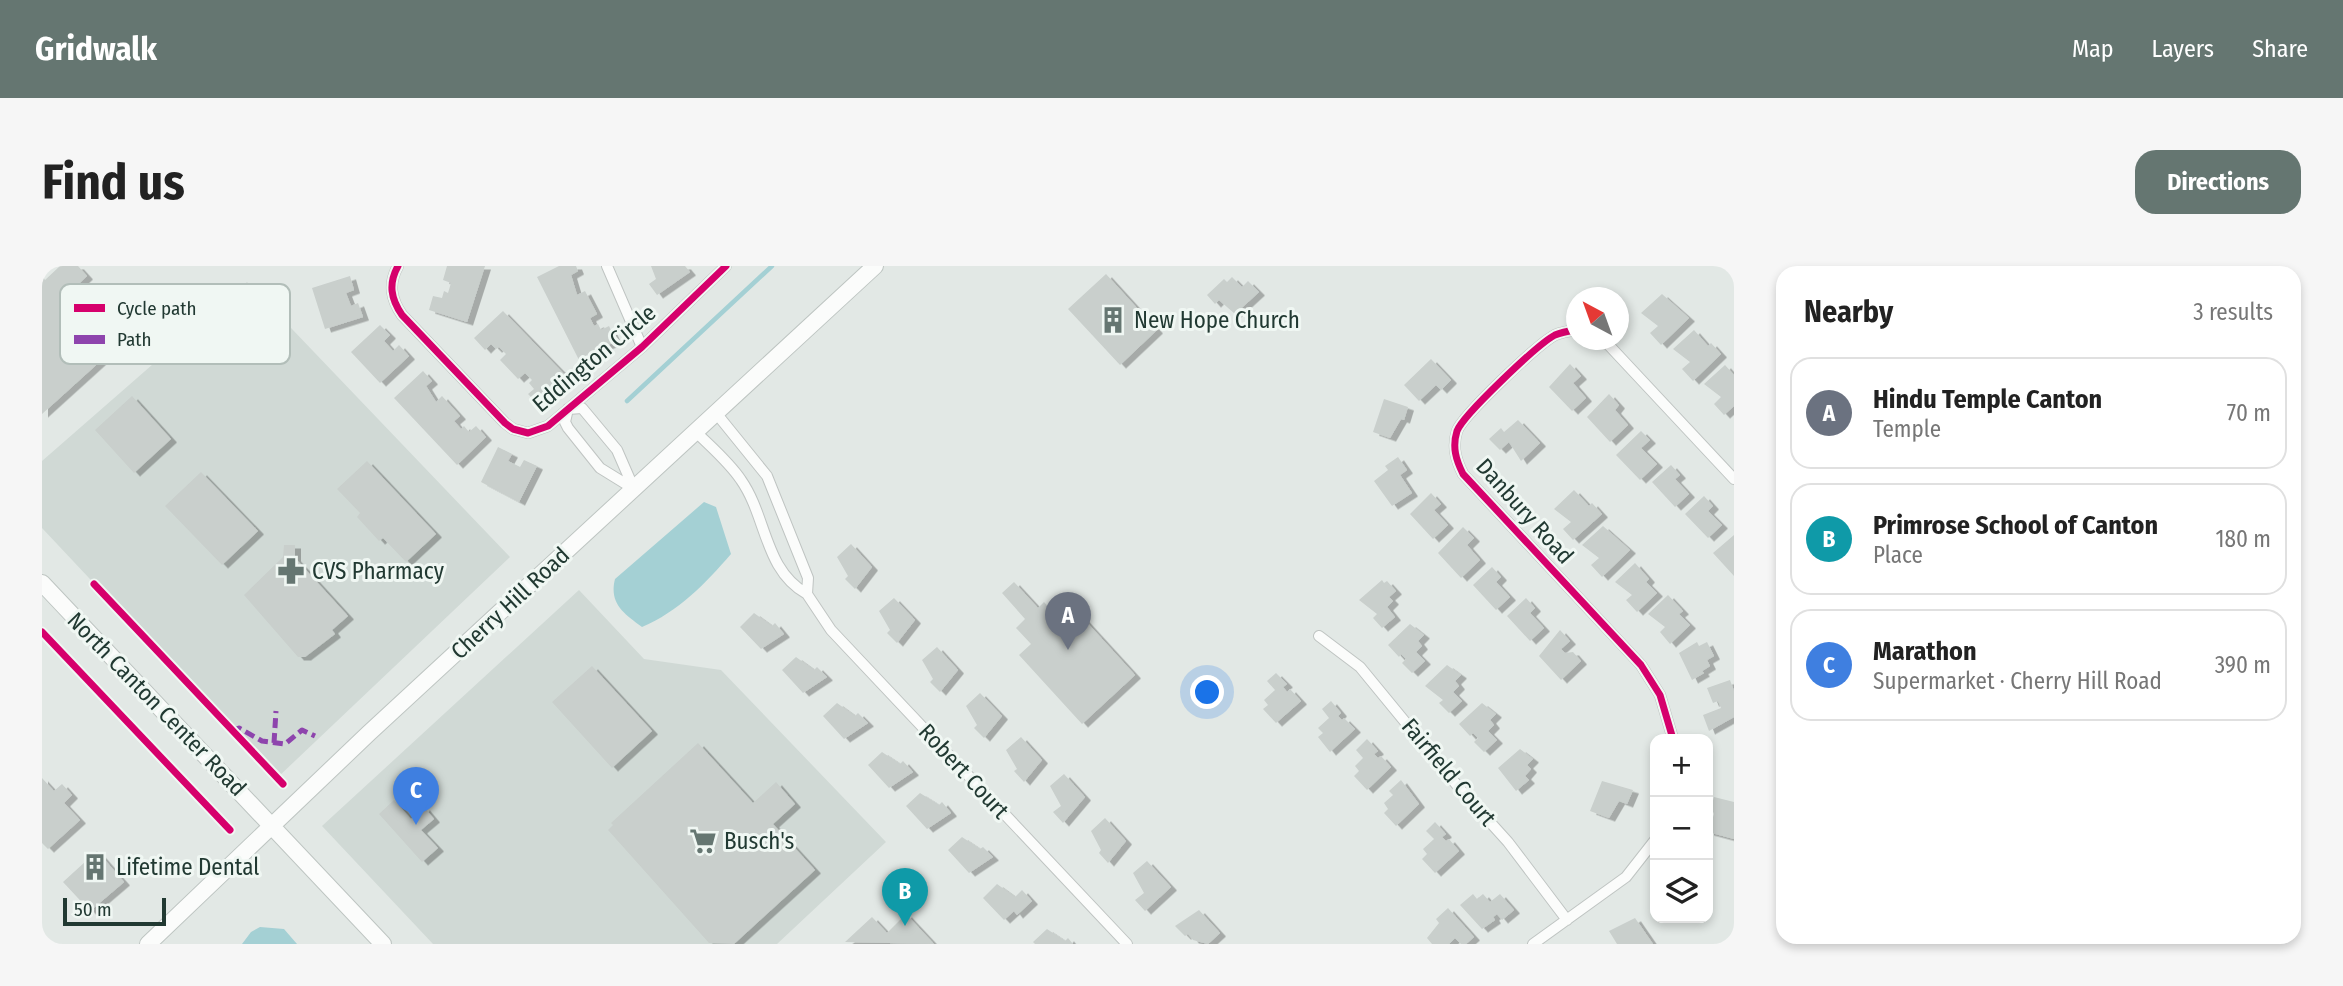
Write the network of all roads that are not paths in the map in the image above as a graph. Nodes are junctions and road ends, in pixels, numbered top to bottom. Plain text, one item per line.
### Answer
1 (398, 266) edge
2 (607, 266) edge
3 (726, 266) edge
4 (875, 266) edge
5 (1566, 332) edge
6 (642, 347) junction
7 (1613, 350) edge
8 (568, 409) junction
9 (716, 413) junction
10 (696, 432) junction
11 (1734, 479) edge
12 (634, 489) junction
13 (42, 583) edge
14 (807, 594) junction
15 (1319, 636) dead end
16 (1672, 734) edge
17 (273, 825) junction
18 (1650, 846) edge
19 (1567, 920) junction
20 (148, 944) edge
21 (383, 944) edge
22 (1127, 944) edge
23 (1532, 944) edge

1 - 8 street, Eddington Circle
2 - 6 street
3 - 6 street, Eddington Circle
4 - 9 main road, Cherry Hill Road
5 - 16 street, Danbury Road
6 - 8 street, Eddington Circle
7 - 11 street
8 - 12 street
8 - 12 street
9 - 10 main road, Cherry Hill Road
9 - 14 street, Robert Court
10 - 12 main road, Cherry Hill Road
10 - 14 street, Robert Court
12 - 17 main road, Cherry Hill Road
13 - 17 main road, North Canton Center Road
14 - 22 street, Robert Court
15 - 19 street, Fairfield Court
17 - 20 main road, Cherry Hill Road
17 - 21 main road, North Canton Center Road
18 - 19 street
19 - 23 street

